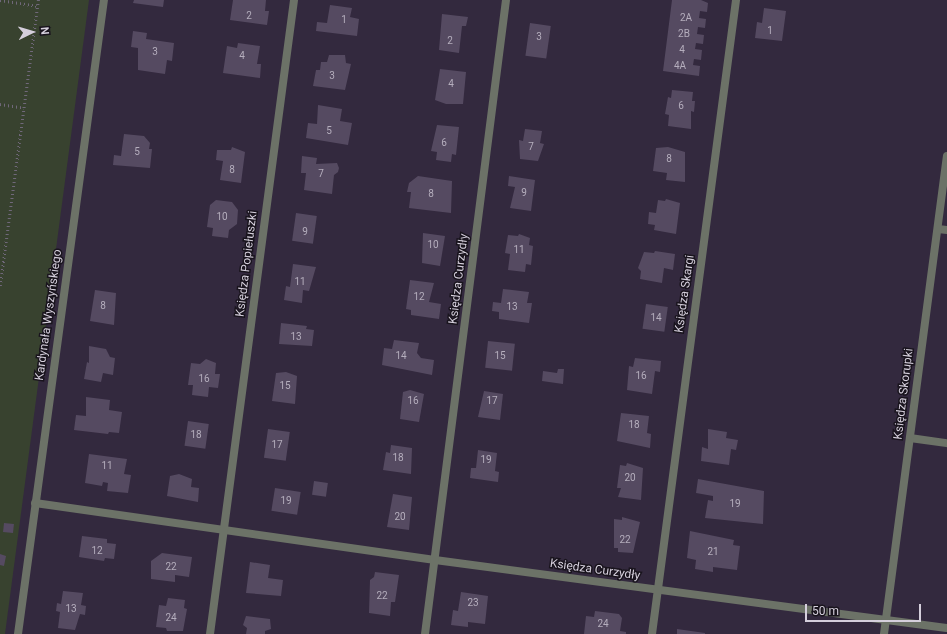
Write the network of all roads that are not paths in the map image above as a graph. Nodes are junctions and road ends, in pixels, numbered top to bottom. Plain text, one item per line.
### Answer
1 (104, 0) edge
2 (294, 0) edge
3 (506, 0) edge
4 (736, 0) edge
5 (947, 156) edge
6 (938, 229) junction
7 (947, 230) edge
8 (910, 438) junction
9 (947, 443) edge
10 (35, 503) junction
11 (224, 530) junction
12 (435, 560) junction
13 (657, 590) junction
14 (886, 620) junction
15 (947, 628) edge
16 (18, 634) edge
17 (210, 634) edge
18 (425, 634) edge
19 (652, 634) edge
20 (884, 634) edge

1 - 10 street, Kardynała Wyszyńskiego
2 - 11 street, Księdza Popiełuszki
3 - 12 street, Księdza Curzydły
4 - 13 street, Księdza Skargi
5 - 6 street, Księdza Skorupki
6 - 7 street
6 - 8 street, Księdza Skorupki
8 - 9 street
8 - 14 street, Księdza Skorupki
10 - 11 street
10 - 16 street, Kardynała Wyszyńskiego
11 - 12 street, Księdza Curzydły
11 - 17 street, Księdza Popiełuszki
12 - 13 street, Księdza Curzydły
12 - 18 street, Księdza Curzydły
13 - 14 street
13 - 19 street, Księdza Skargi
14 - 15 street
14 - 20 street, Księdza Skorupki

